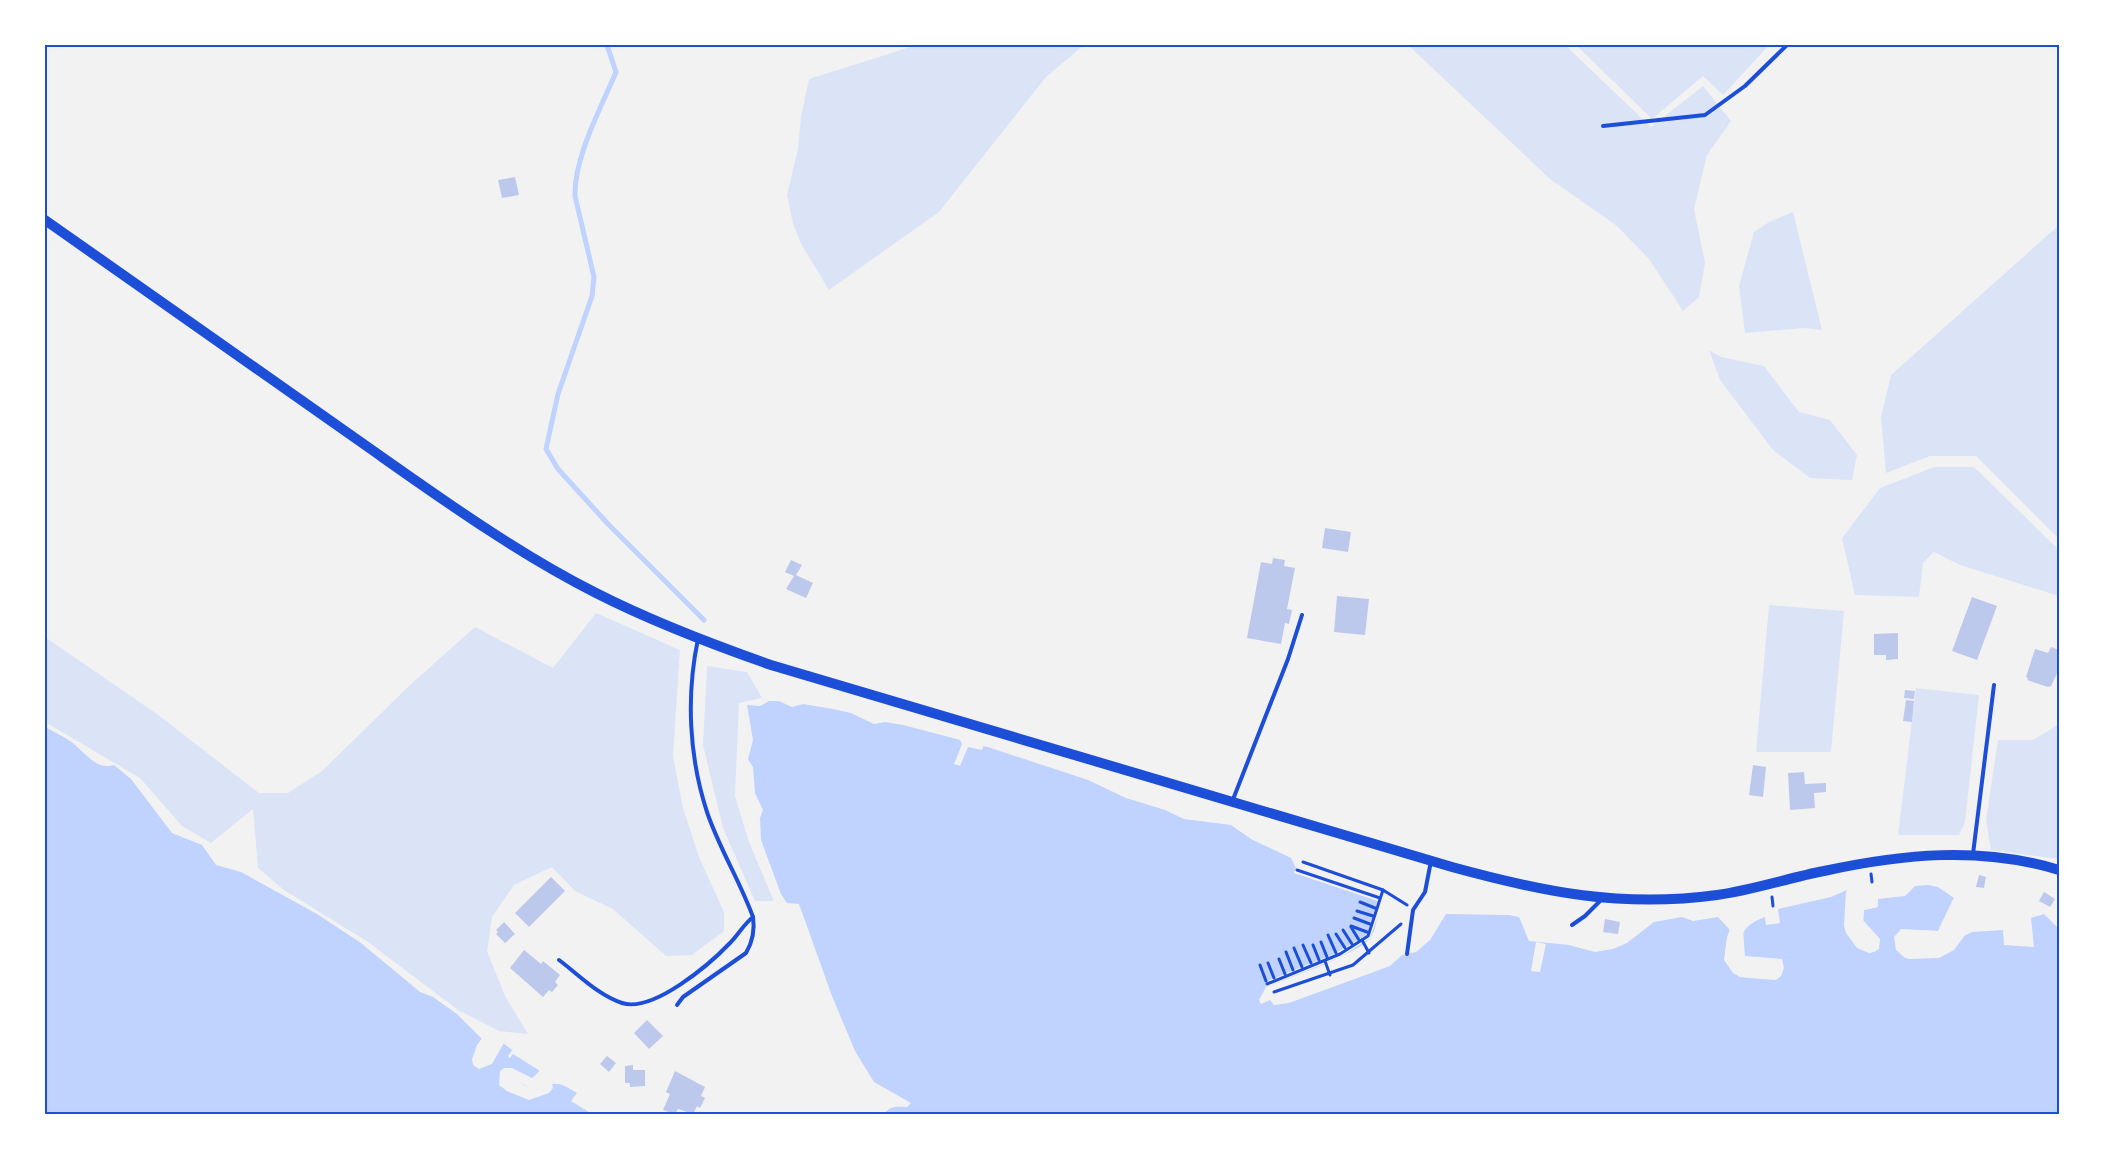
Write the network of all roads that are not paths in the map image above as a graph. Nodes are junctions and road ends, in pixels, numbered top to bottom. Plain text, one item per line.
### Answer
1 (1787, 45) edge
2 (1604, 126) dead end
3 (46, 223) edge
4 (1302, 615) dead end
5 (698, 639) junction
6 (1994, 686) dead end
7 (1232, 802) junction
8 (1973, 854) junction
9 (1431, 861) junction
10 (2059, 870) edge
11 (1602, 899) junction
12 (753, 917) junction
13 (1572, 924) dead end
14 (1407, 954) dead end
15 (559, 960) dead end
16 (677, 1004) dead end

1 - 2 lane
3 - 5 main road
4 - 7 lane
5 - 7 main road
5 - 12 lane
6 - 8 lane
7 - 9 main road
8 - 10 main road
8 - 11 main road
9 - 11 main road
9 - 14 lane
11 - 13 lane
12 - 15 lane
12 - 16 lane

